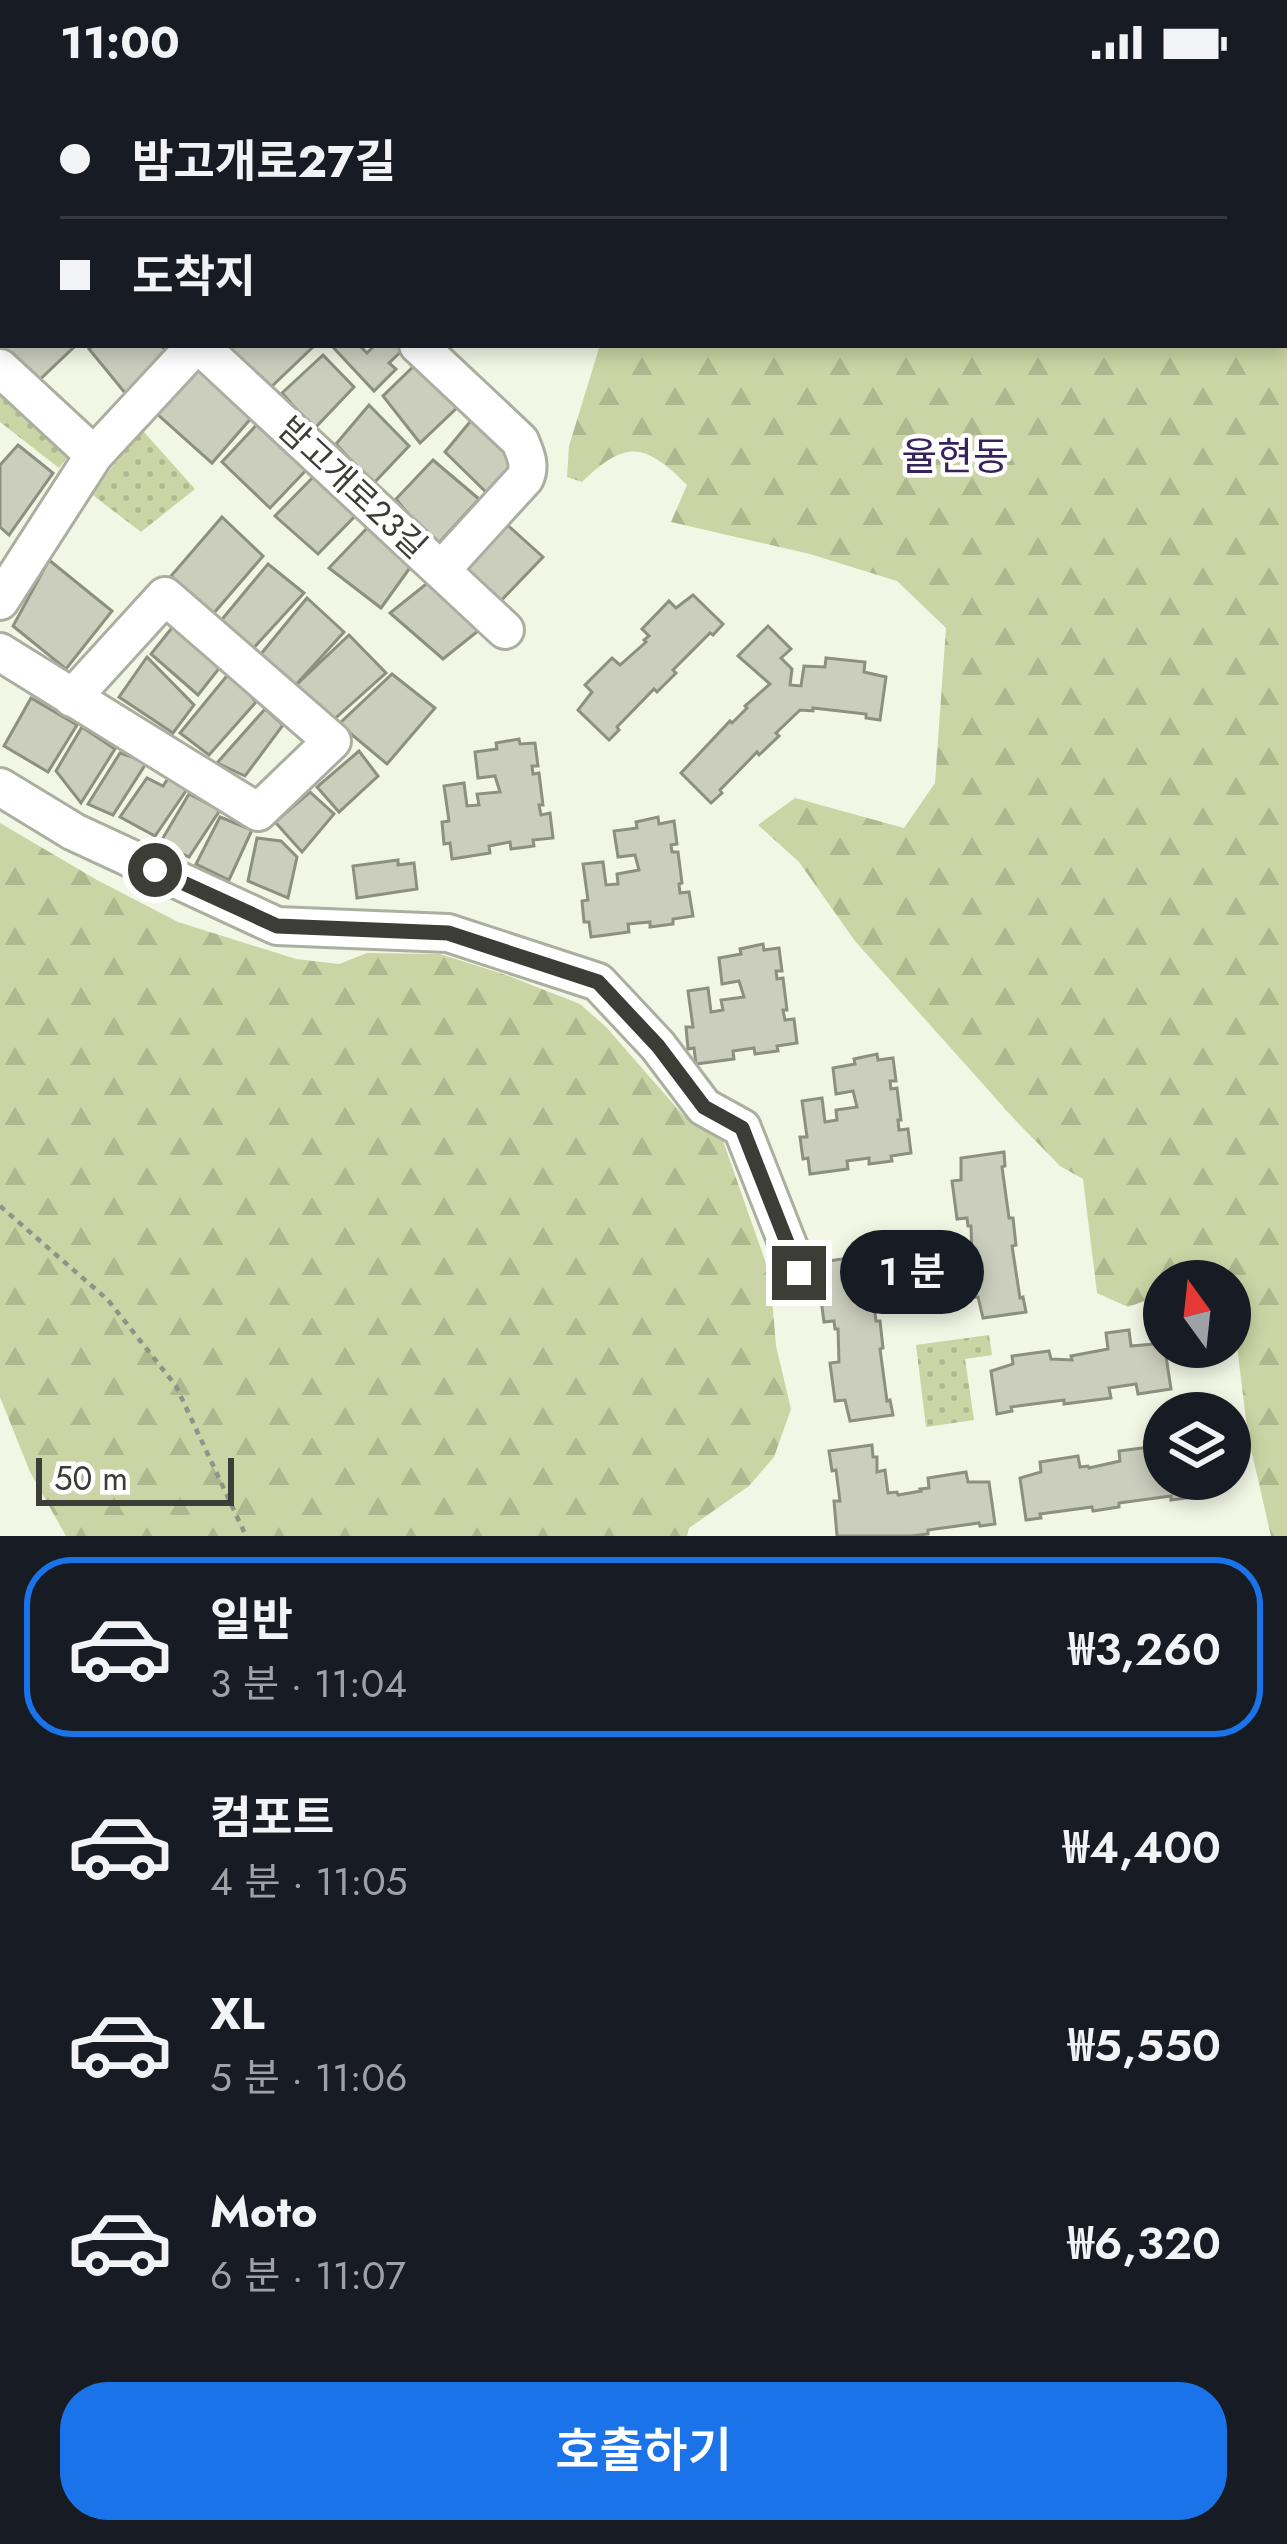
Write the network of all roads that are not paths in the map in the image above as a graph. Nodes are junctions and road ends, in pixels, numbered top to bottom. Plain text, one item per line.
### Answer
1 (194, 348) edge
2 (200, 348) edge
3 (421, 348) edge
4 (0, 368) edge
5 (94, 455) junction
6 (442, 569) junction
7 (5, 579) edge
8 (505, 631) dead end
9 (0, 652) edge
10 (72, 698) junction
11 (0, 787) edge
12 (799, 1273) dead end

1 - 5 street
2 - 6 street, 밤고개로23길
3 - 6 street
4 - 5 street
5 - 7 street
6 - 8 street, 밤고개로23길
9 - 10 street
10 - 10 street
11 - 12 street

